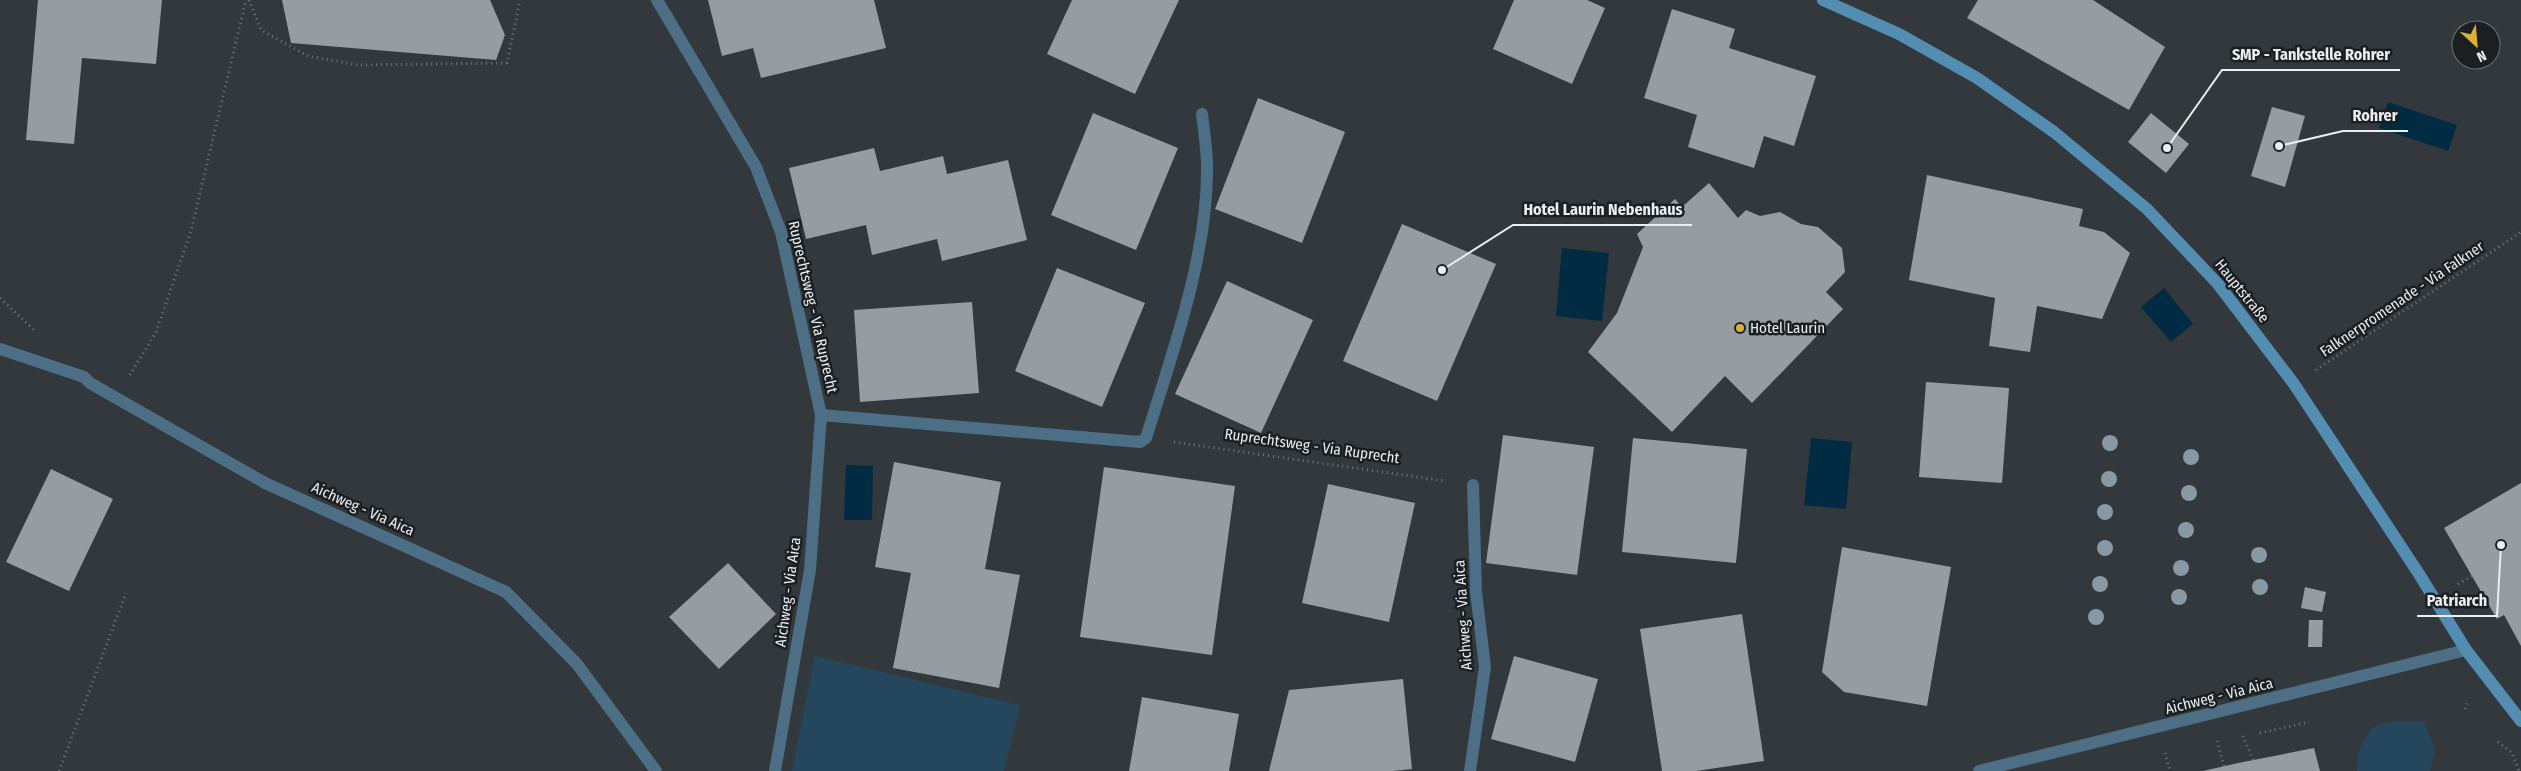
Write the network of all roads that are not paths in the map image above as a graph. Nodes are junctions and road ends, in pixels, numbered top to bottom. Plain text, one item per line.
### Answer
1 (657, 0) edge
2 (1823, 0) edge
3 (1202, 114) dead end
4 (0, 349) edge
5 (821, 415) junction
6 (1473, 485) road end
7 (2466, 650) junction
8 (2521, 721) edge
9 (656, 771) edge
10 (775, 771) edge
11 (1470, 771) edge
12 (1979, 771) edge

1 - 5 street, Ruprechtsweg - Via Ruprecht
2 - 7 street, Hauptstraße
3 - 5 street, Ruprechtsweg - Via Ruprecht
4 - 9 street, Aichweg - Via Aica
5 - 10 street, Aichweg - Via Aica
6 - 11 street, Aichweg - Via Aica
7 - 8 street, Hauptstraße
7 - 12 street, Aichweg - Via Aica

